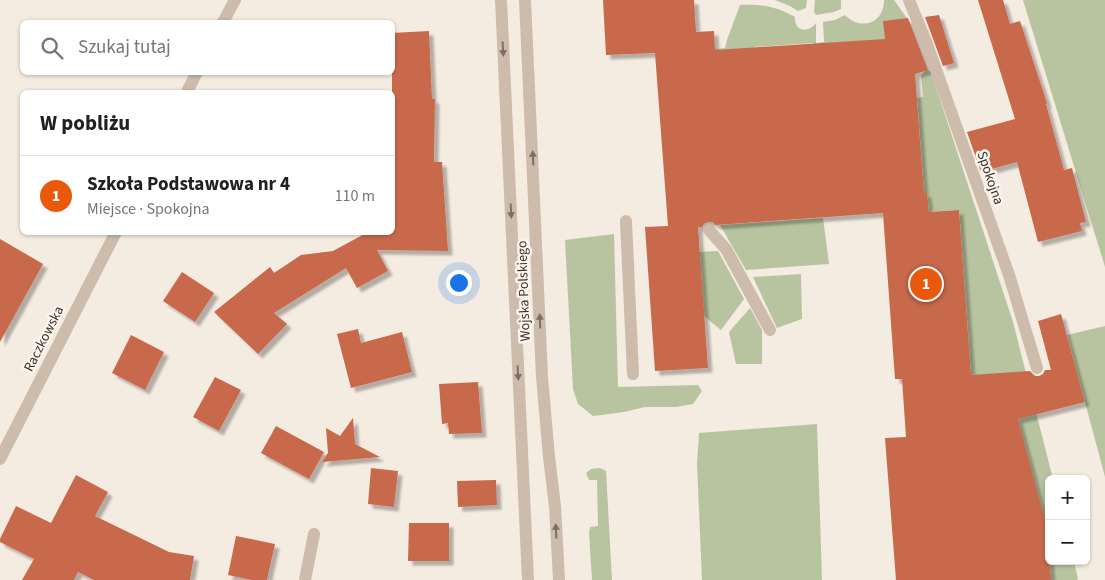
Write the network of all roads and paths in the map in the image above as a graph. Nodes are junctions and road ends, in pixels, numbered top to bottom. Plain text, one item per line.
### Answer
1 (234, 0) edge
2 (501, 0) edge
3 (525, 0) edge
4 (909, 0) edge
5 (224, 20) edge
6 (196, 75) edge
7 (188, 90) edge
8 (626, 221) dead end
9 (710, 230) dead end
10 (114, 235) edge
11 (770, 330) dead end
12 (1037, 368) dead end
13 (633, 374) dead end
14 (0, 459) edge
15 (314, 534) dead end
16 (305, 580) edge
17 (528, 580) edge
18 (559, 580) edge

1 - 5 street
2 -> 17 street, Wojska Polskiego
18 -> 3 street, Wojska Polskiego
4 - 12 street, Spokojna
6 - 7 street
8 - 13 street
9 - 11 street
10 - 14 street, Raczkowska
15 - 16 street

